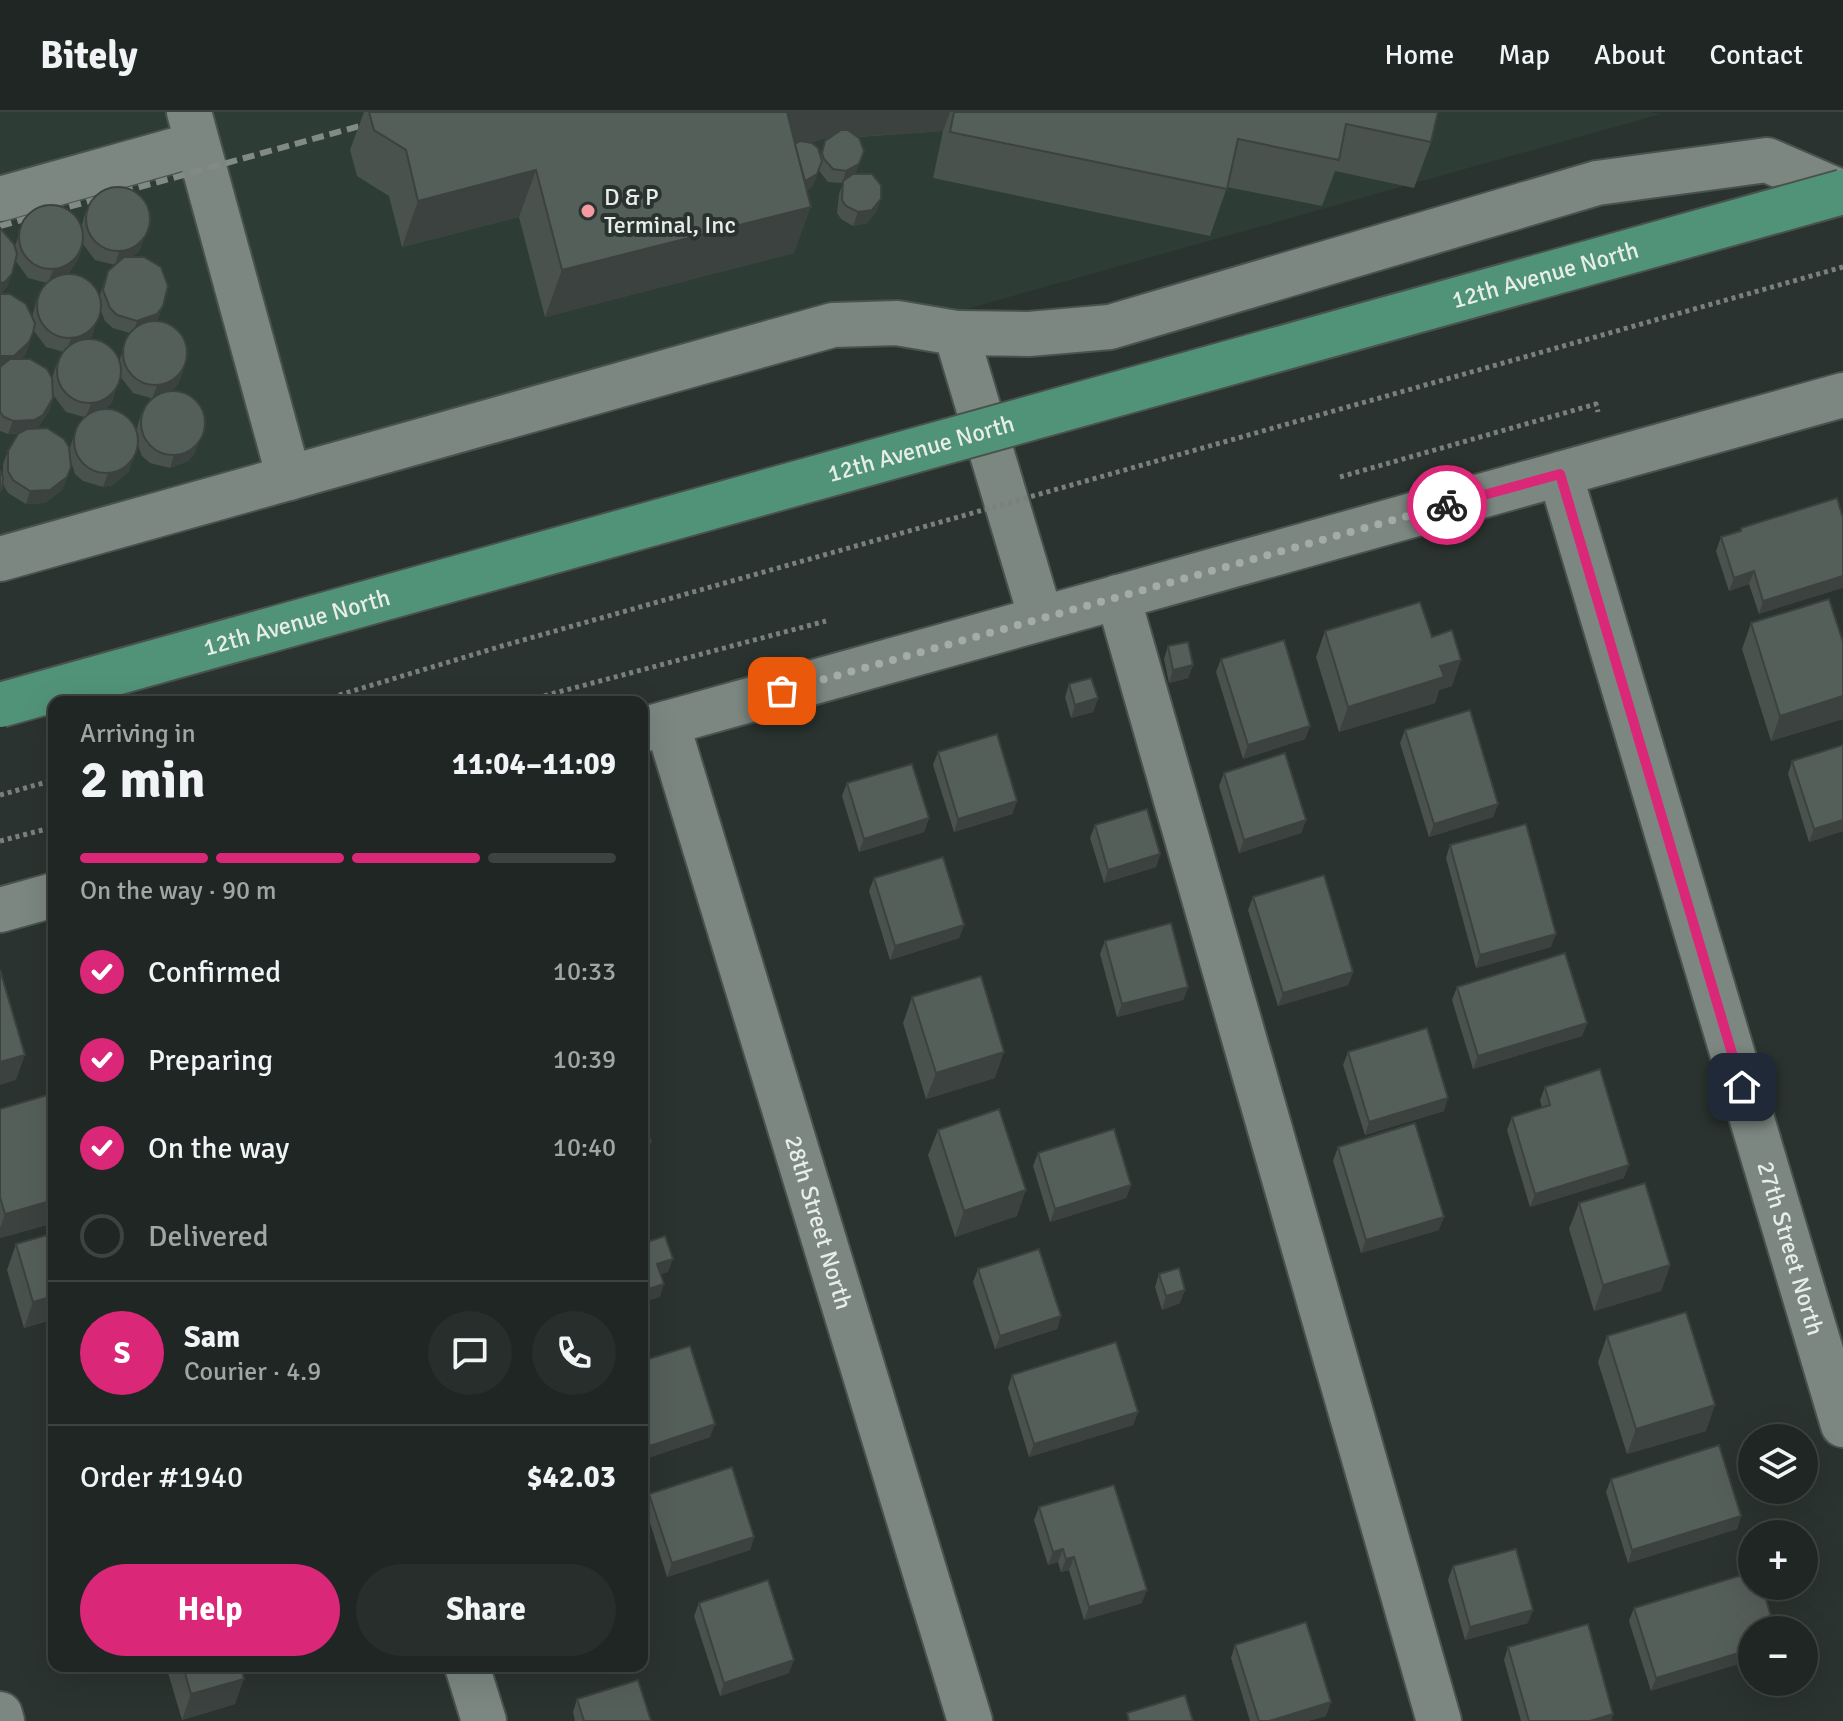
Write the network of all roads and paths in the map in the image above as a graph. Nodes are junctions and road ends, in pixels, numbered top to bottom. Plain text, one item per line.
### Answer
1 (193, 128) edge
2 (1843, 193) edge
3 (0, 199) edge
4 (1843, 267) edge
5 (956, 333) junction
6 (1843, 395) edge
7 (1560, 474) junction
8 (289, 478) junction
9 (0, 559) edge
10 (1118, 597) junction
11 (1041, 618) junction
12 (336, 696) edge
13 (0, 705) edge
14 (654, 727) edge
15 (48, 782) edge
16 (0, 795) edge
17 (48, 829) edge
18 (0, 841) edge
19 (48, 897) edge
20 (0, 910) edge
21 (1843, 1425) edge
22 (469, 1672) edge
23 (0, 1714) edge
24 (2, 1721) edge
25 (484, 1721) edge
26 (970, 1721) edge
27 (1439, 1721) edge

1 - 3 street
1 - 8 street
2 - 5 street
2 - 13 main road, 12th Avenue North, bridge
4 - 12 path, bridge
5 - 8 street
5 - 11 street
6 - 7 street
7 - 10 street
7 - 21 street, 27th Street North
8 - 9 street
10 - 11 street
10 - 27 street
11 - 14 street
14 - 26 street, 28th Street North
15 - 16 path
17 - 18 path
19 - 20 street
22 - 25 street
23 - 24 street

